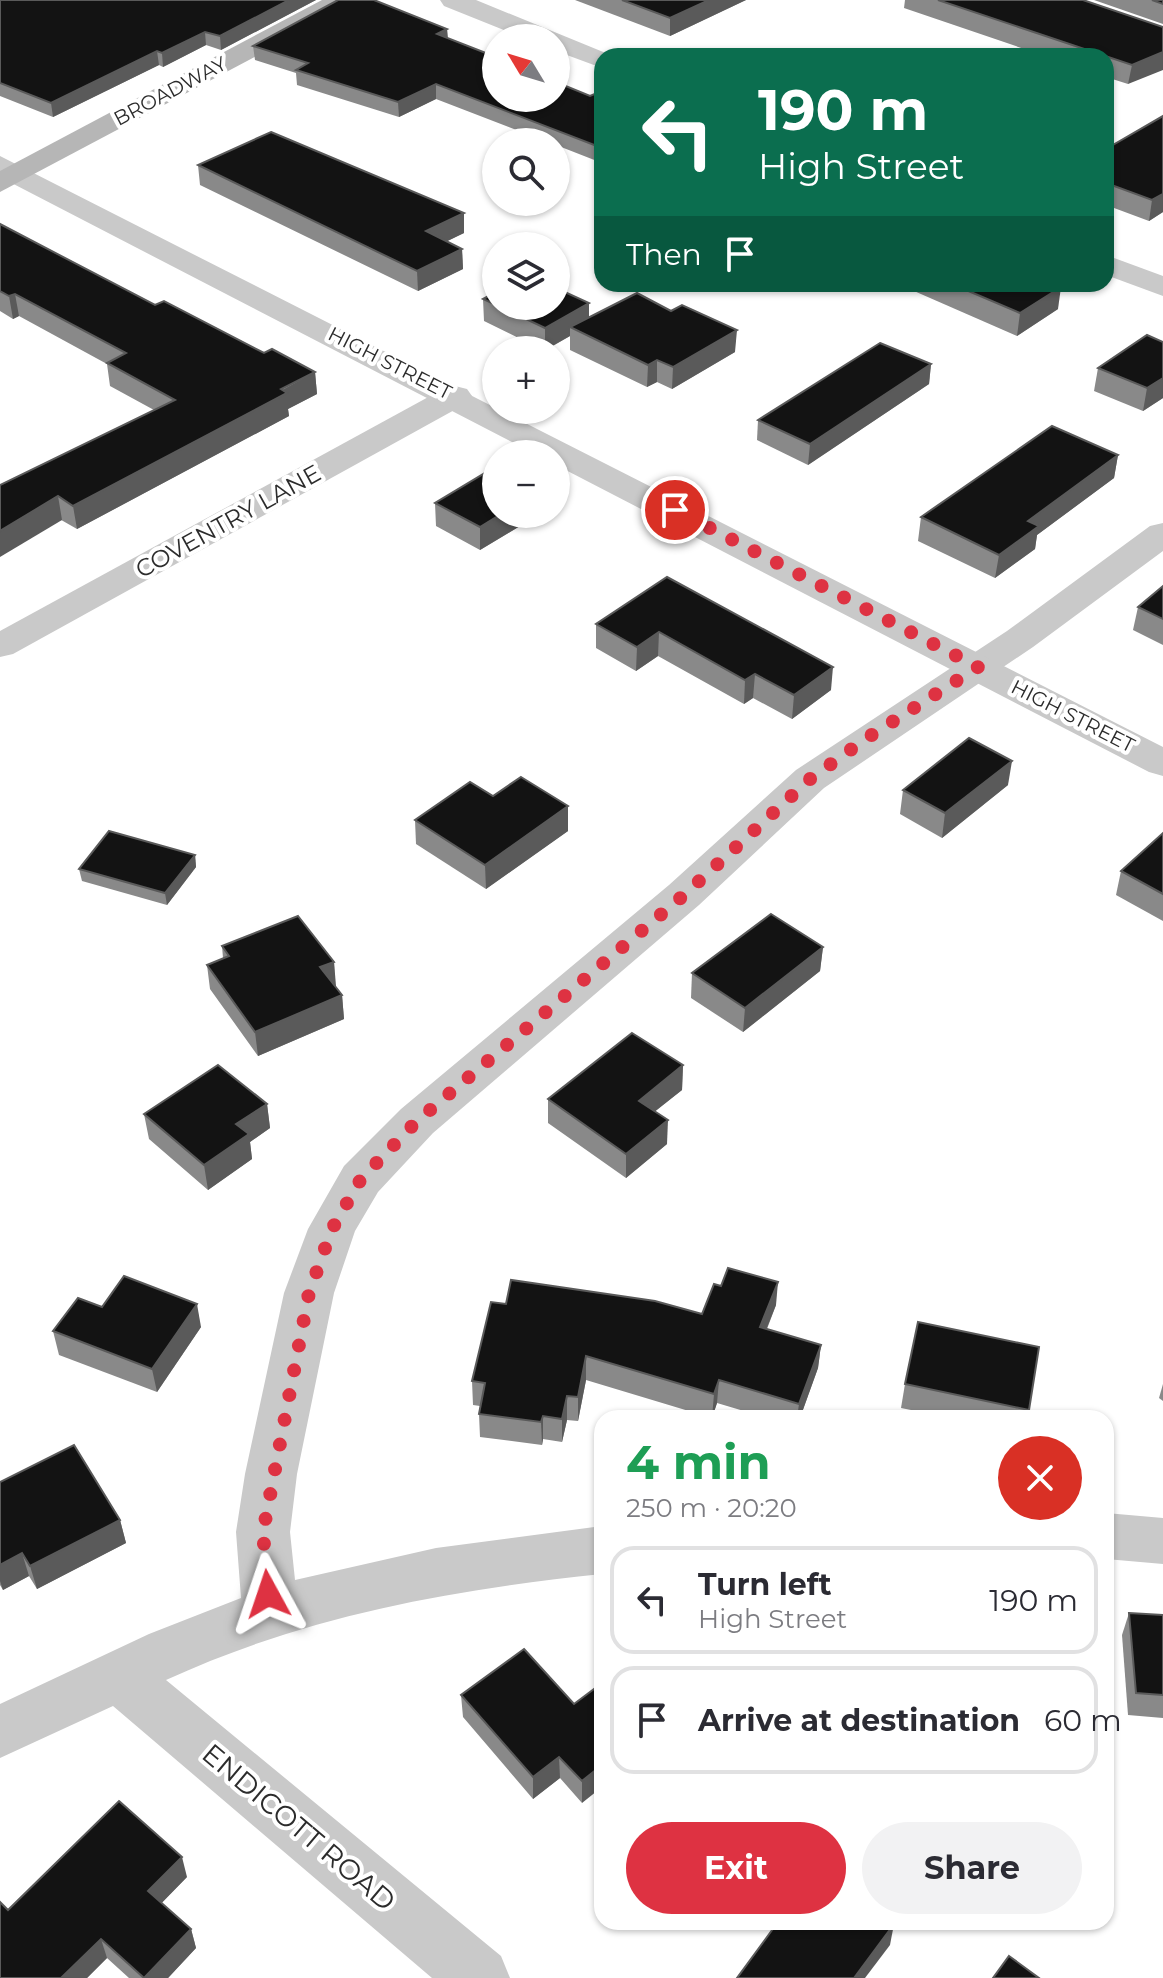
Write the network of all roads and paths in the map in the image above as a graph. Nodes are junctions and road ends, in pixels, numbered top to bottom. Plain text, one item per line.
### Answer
1 (342, 0) edge
2 (453, 0) edge
3 (512, 24) edge
4 (570, 47) edge
5 (594, 57) edge
6 (6, 174) edge
7 (1114, 267) edge
8 (1163, 287) edge
9 (455, 396) junction
10 (1163, 534) edge
11 (0, 646) edge
12 (978, 667) junction
13 (1163, 763) edge
14 (1114, 1537) edge
15 (1163, 1541) edge
16 (594, 1551) edge
17 (270, 1612) junction
18 (119, 1676) junction
19 (0, 1732) edge
20 (479, 1978) edge

1 - 6 main road, BROADWAY
2 - 3 street
4 - 5 street
6 - 9 street, HIGH STREET
7 - 8 street
9 - 11 street, COVENTRY LANE
9 - 12 street, HIGH STREET
10 - 12 street
12 - 13 street, HIGH STREET
12 - 17 street
14 - 15 street
16 - 17 street
17 - 18 street
18 - 19 street
18 - 20 street, ENDICOTT ROAD

